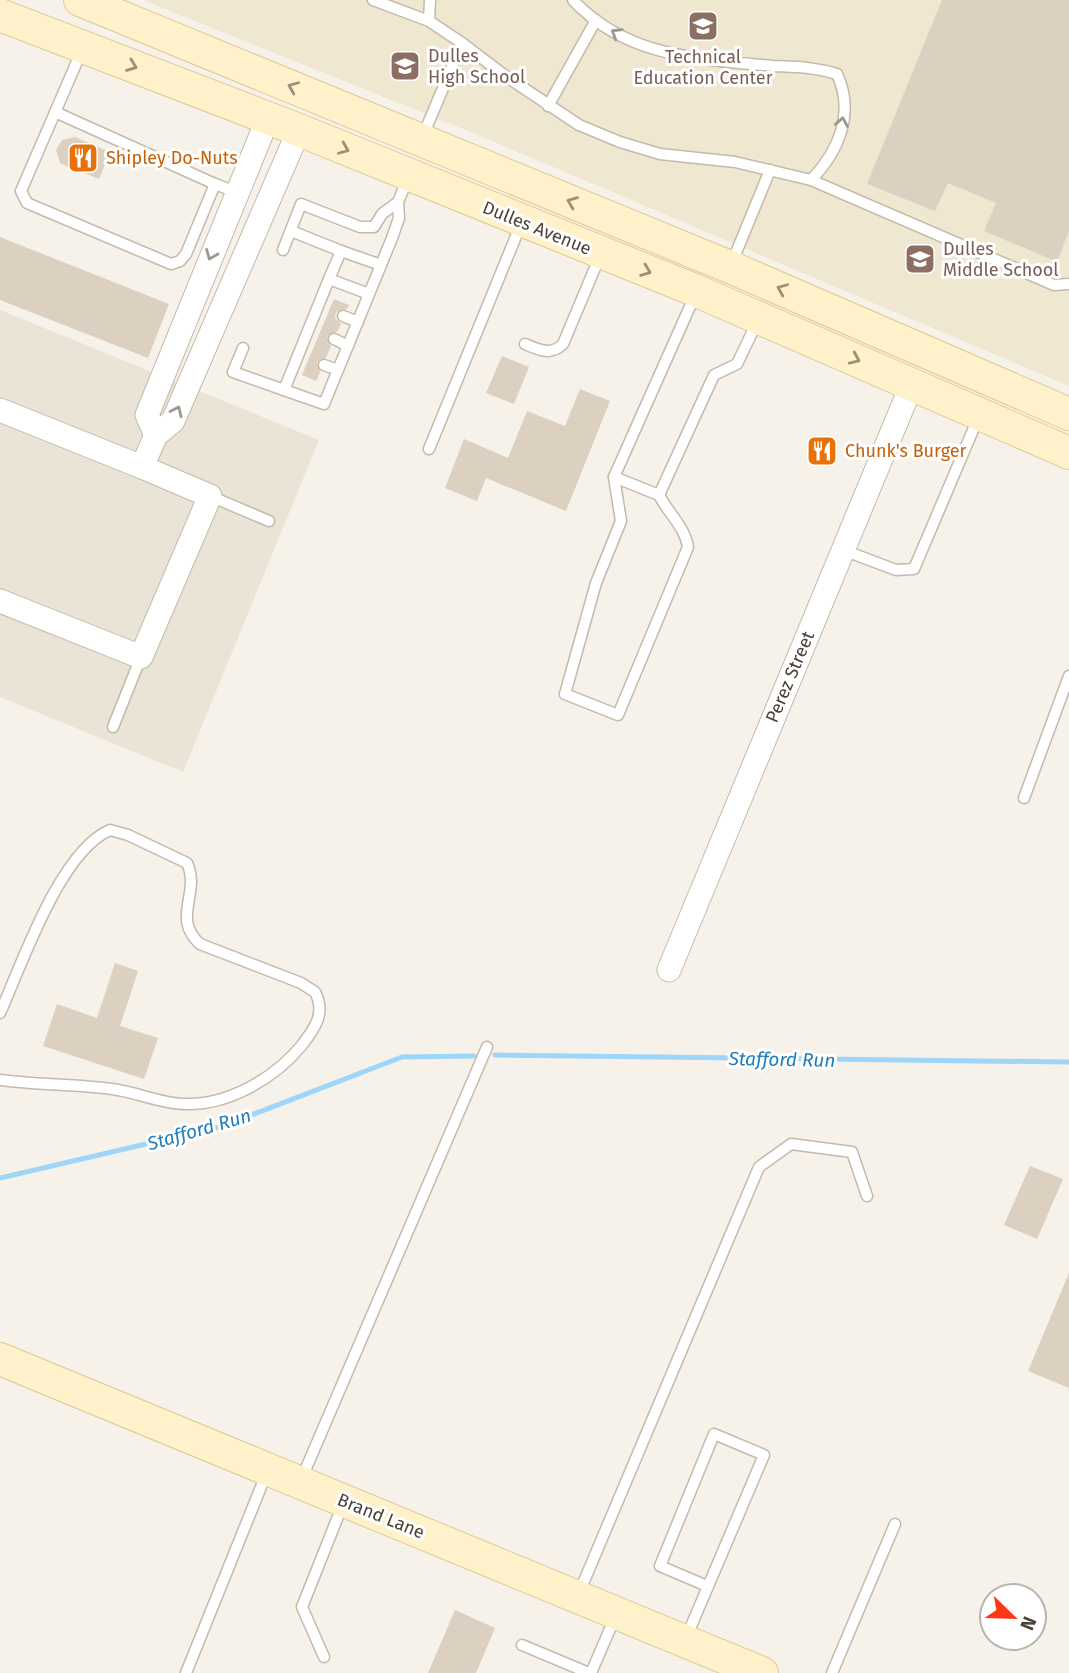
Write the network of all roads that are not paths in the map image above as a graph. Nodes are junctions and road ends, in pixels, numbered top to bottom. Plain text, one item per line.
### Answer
1 (80, 0) edge
2 (373, 0) edge
3 (430, 0) edge
4 (573, 0) edge
5 (0, 15) edge
6 (596, 20) junction
7 (429, 21) junction
8 (462, 43) junction
9 (83, 48) junction
10 (548, 106) junction
11 (55, 112) junction
12 (268, 118) junction
13 (299, 130) junction
14 (421, 141) junction
15 (770, 170) junction
16 (811, 180) junction
17 (226, 188) junction
18 (404, 189) junction
19 (522, 222) junction
20 (290, 231) junction
21 (283, 250) dead end
22 (341, 251) junction
23 (602, 253) junction
24 (381, 265) junction
25 (730, 267) junction
26 (329, 279) junction
27 (1069, 284) edge
28 (697, 291) junction
29 (369, 295) junction
30 (319, 306) junction
31 (330, 311) dead end
32 (343, 316) dead end
33 (760, 317) junction
34 (358, 322) junction
35 (334, 340) dead end
36 (525, 344) dead end
37 (348, 346) junction
38 (243, 348) dead end
39 (324, 365) dead end
40 (338, 370) junction
41 (912, 384) junction
42 (284, 390) junction
43 (0, 410) edge
44 (980, 414) junction
45 (1069, 416) edge
46 (156, 435) junction
47 (429, 449) dead end
48 (1069, 453) edge
49 (142, 467) junction
50 (614, 477) junction
51 (659, 495) junction
52 (210, 496) junction
53 (269, 521) dead end
54 (843, 550) junction
55 (0, 601) edge
56 (141, 657) junction
57 (1069, 676) edge
58 (113, 727) dead end
59 (1024, 798) dead end
60 (669, 970) dead end
61 (0, 1013) edge
62 (487, 1047) dead end
63 (0, 1080) edge
64 (867, 1196) dead end
65 (0, 1359) edge
66 (268, 1469) junction
67 (300, 1483) junction
68 (344, 1501) junction
69 (895, 1524) dead end
70 (707, 1586) junction
71 (577, 1597) junction
72 (617, 1613) junction
73 (685, 1641) junction
74 (522, 1645) dead end
75 (324, 1657) dead end
76 (186, 1673) edge
77 (590, 1673) edge
78 (762, 1673) edge
79 (832, 1673) edge

14 -> 1 main road, Dulles Avenue
2 - 7 lane
3 - 7 lane
4 - 6 lane
5 - 9 main road, Dulles Avenue
6 - 10 lane
16 -> 6 lane
7 - 8 lane
8 - 10 lane
8 - 14 lane
9 - 11 lane
9 -> 12 main road, Dulles Avenue
10 - 15 lane
11 - 17 lane
11 - 17 lane
12 - 13 main road, Dulles Avenue
12 - 17 street
13 -> 18 main road, Dulles Avenue
46 -> 13 street
25 -> 14 main road, Dulles Avenue
15 - 16 lane
15 - 25 lane
16 - 27 lane
17 -> 46 street
18 - 19 main road, Dulles Avenue
18 - 20 lane
18 - 24 lane
19 - 23 main road, Dulles Avenue
19 - 47 lane
20 - 21 lane
20 - 22 lane
22 - 24 lane
22 - 26 lane
23 -> 28 main road, Dulles Avenue
23 - 36 lane
24 - 29 lane
45 -> 25 main road, Dulles Avenue
26 - 29 lane
26 - 30 lane
28 - 33 main road, Dulles Avenue
28 - 50 lane
29 - 34 lane
30 - 31 lane
30 - 42 lane
32 - 34 lane
33 -> 41 main road, Dulles Avenue
33 - 51 lane
34 - 37 lane
35 - 37 lane
37 - 40 lane
38 - 42 lane
39 - 40 lane
40 - 42 lane
41 - 44 main road, Dulles Avenue
41 - 45 main road
41 - 54 street, Perez Street
43 - 49 street
44 - 48 main road, Dulles Avenue
44 - 54 lane
46 - 49 street
49 - 52 street
50 - 51 lane
50 - 51 lane
52 - 53 lane
52 - 56 street
54 - 60 street, Perez Street
55 - 56 street
56 - 58 lane
57 - 59 lane
61 - 63 lane
62 - 67 lane
64 - 71 lane
65 - 66 main road, Brand Lane
66 - 67 main road, Brand Lane
66 - 76 lane
67 - 68 main road, Brand Lane
68 - 71 main road, Brand Lane
68 - 75 lane
69 - 79 lane
70 - 70 lane
70 - 73 lane
71 - 72 main road, Brand Lane
72 - 73 main road, Brand Lane
72 - 77 lane
73 - 78 main road, Brand Lane
74 - 77 lane

